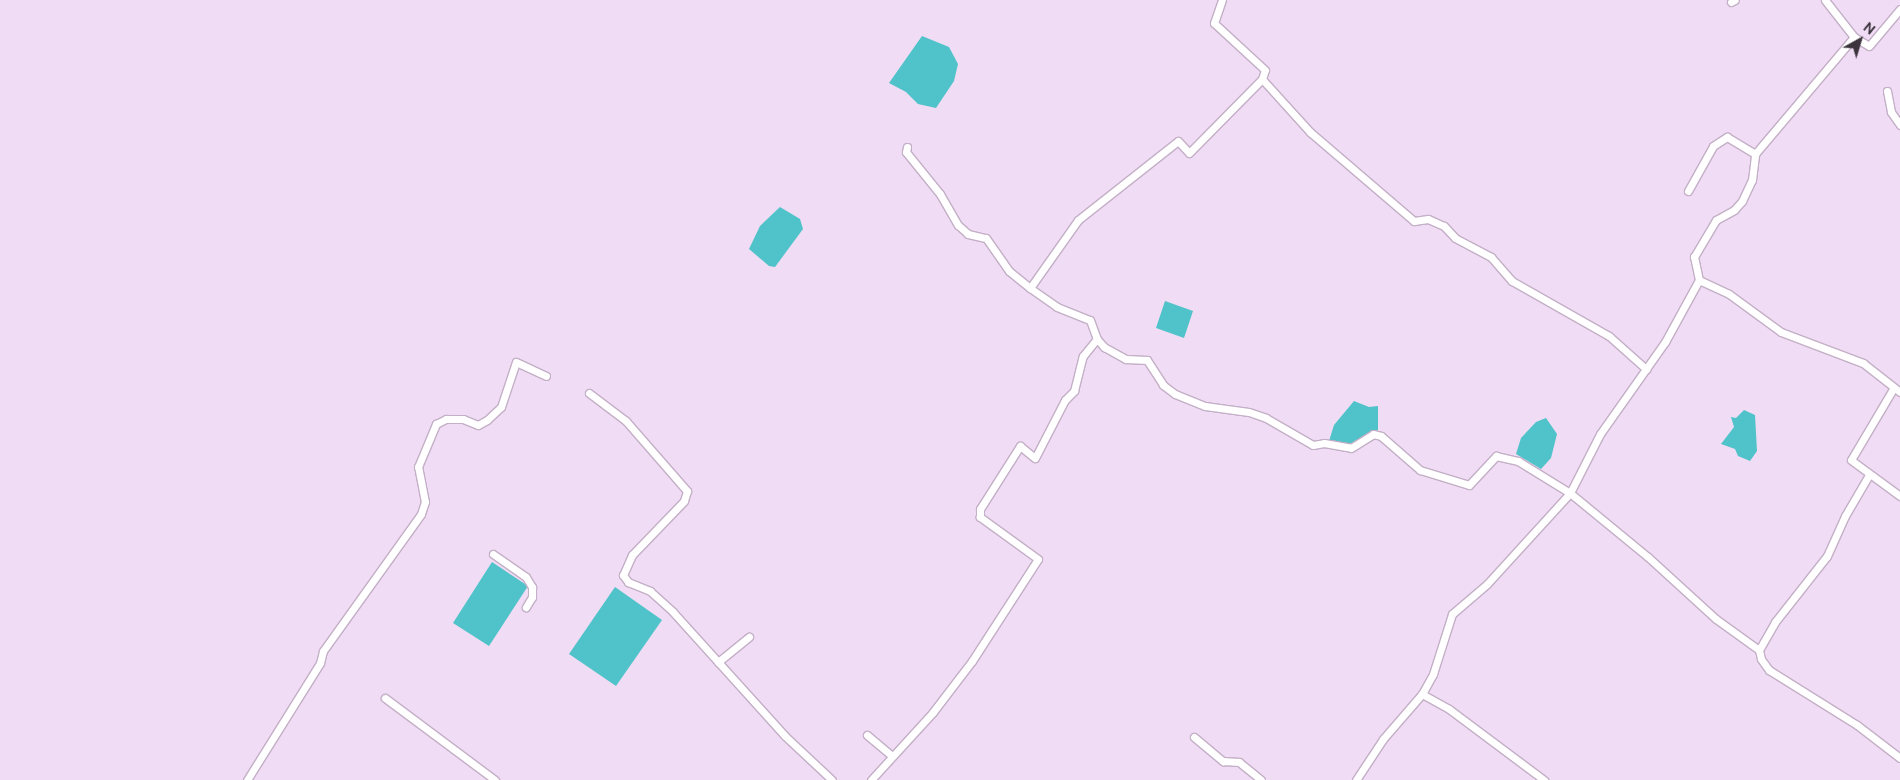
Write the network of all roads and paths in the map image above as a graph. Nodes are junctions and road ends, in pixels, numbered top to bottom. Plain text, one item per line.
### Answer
1 (1222, 0) edge
2 (1825, 0) edge
3 (1900, 9) edge
4 (1854, 37) junction
5 (1262, 79) junction
6 (1887, 91) dead end
7 (1900, 125) edge
8 (907, 146) dead end
9 (1756, 154) junction
10 (1688, 191) dead end
11 (1699, 280) junction
12 (1030, 288) junction
13 (1097, 339) junction
14 (1646, 369) junction
15 (546, 376) dead end
16 (1897, 390) edge
17 (589, 393) dead end
18 (1870, 475) junction
19 (1570, 493) junction
20 (1900, 496) edge
21 (494, 554) dead end
22 (526, 607) dead end
23 (749, 637) dead end
24 (1759, 650) junction
25 (718, 662) junction
26 (1422, 694) junction
27 (384, 698) dead end
28 (867, 735) dead end
29 (1194, 737) dead end
30 (891, 755) junction
31 (1900, 758) edge
32 (248, 780) edge
33 (495, 780) edge
34 (832, 780) edge
35 (871, 780) edge
36 (1261, 780) edge
37 (1356, 780) edge
38 (1544, 780) edge

1 - 5 street
2 - 4 street
3 - 4 street
4 - 9 street
5 - 12 street
5 - 14 street
6 - 7 street
8 - 12 street
9 - 10 street
9 - 11 street
11 - 14 street
11 - 16 street
12 - 13 street
13 - 19 street
13 - 30 street
14 - 19 street
15 - 32 street
16 - 18 street
17 - 25 street
18 - 20 street
18 - 24 street
19 - 24 street
19 - 26 street
21 - 22 street
23 - 25 street
24 - 31 street
25 - 34 street
26 - 37 street
26 - 38 street
27 - 33 street
28 - 30 street
29 - 36 street
30 - 35 street

